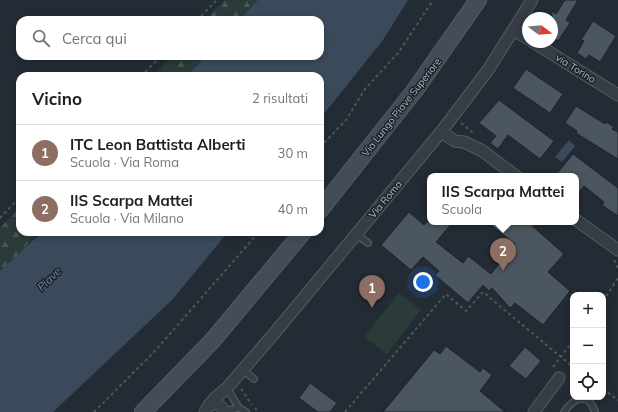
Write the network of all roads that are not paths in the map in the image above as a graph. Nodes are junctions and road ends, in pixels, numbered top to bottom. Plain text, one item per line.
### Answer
1 (478, 0) edge
2 (532, 0) edge
3 (514, 30) junction
4 (522, 35) edge
5 (544, 48) edge
6 (618, 95) edge
7 (441, 132) junction
8 (512, 173) edge
9 (324, 205) edge
10 (579, 222) edge
11 (356, 234) junction
12 (300, 236) edge
13 (368, 243) dead end
14 (618, 250) edge
15 (243, 370) junction
16 (559, 378) dead end
17 (254, 380) dead end
18 (227, 388) junction
19 (239, 408) junction
20 (205, 410) edge
21 (224, 411) edge
22 (143, 412) edge
23 (246, 412) edge
24 (534, 412) edge
25 (564, 412) edge
26 (595, 412) edge

1 - 9 main road, Via Lungo Piave Superiore
2 - 3 street, Via Roma
3 - 4 street
3 - 7 street, Via Roma
5 - 6 street, via Torino
7 - 8 street
7 - 11 street, Via Roma
10 - 14 street
11 - 13 lane
11 - 15 street, Via Roma
12 - 22 main road
15 - 17 lane
15 - 18 street, Via Roma
16 - 24 street
18 - 19 lane
18 - 20 street, Via Roma
18 - 21 street
19 - 21 lane
19 - 23 lane
20 - 21 street, Via Roma
25 - 26 lane

